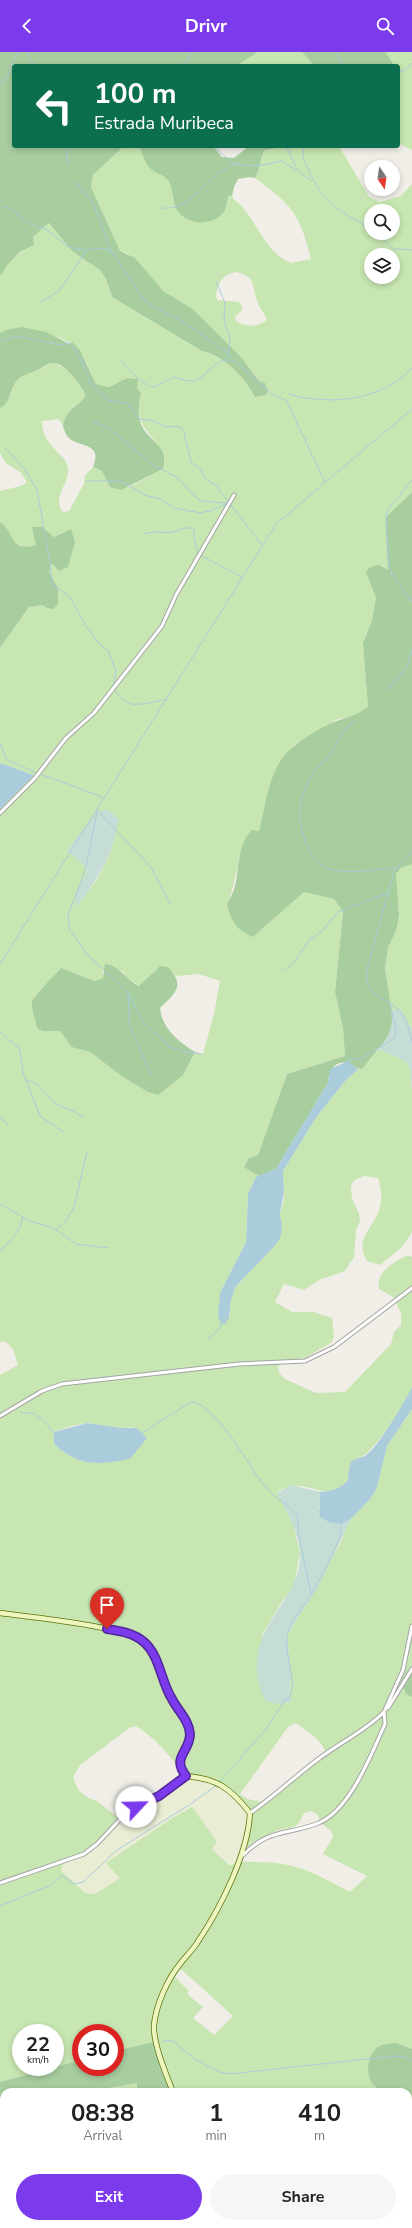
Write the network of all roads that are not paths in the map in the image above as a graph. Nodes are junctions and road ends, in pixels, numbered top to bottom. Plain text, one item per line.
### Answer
1 (234, 495) dead end
2 (0, 813) edge
3 (412, 1288) edge
4 (0, 1416) edge
5 (0, 1612) edge
6 (412, 1626) edge
7 (412, 1669) edge
8 (384, 1712) junction
9 (186, 1776) junction
10 (250, 1813) junction
11 (239, 1859) junction
12 (0, 1883) edge
13 (172, 2088) edge

1 - 2 street
3 - 4 street
5 - 9 street
6 - 8 street
7 - 8 street
8 - 10 street
8 - 11 street
9 - 10 street
9 - 12 street
10 - 11 street
11 - 13 street

